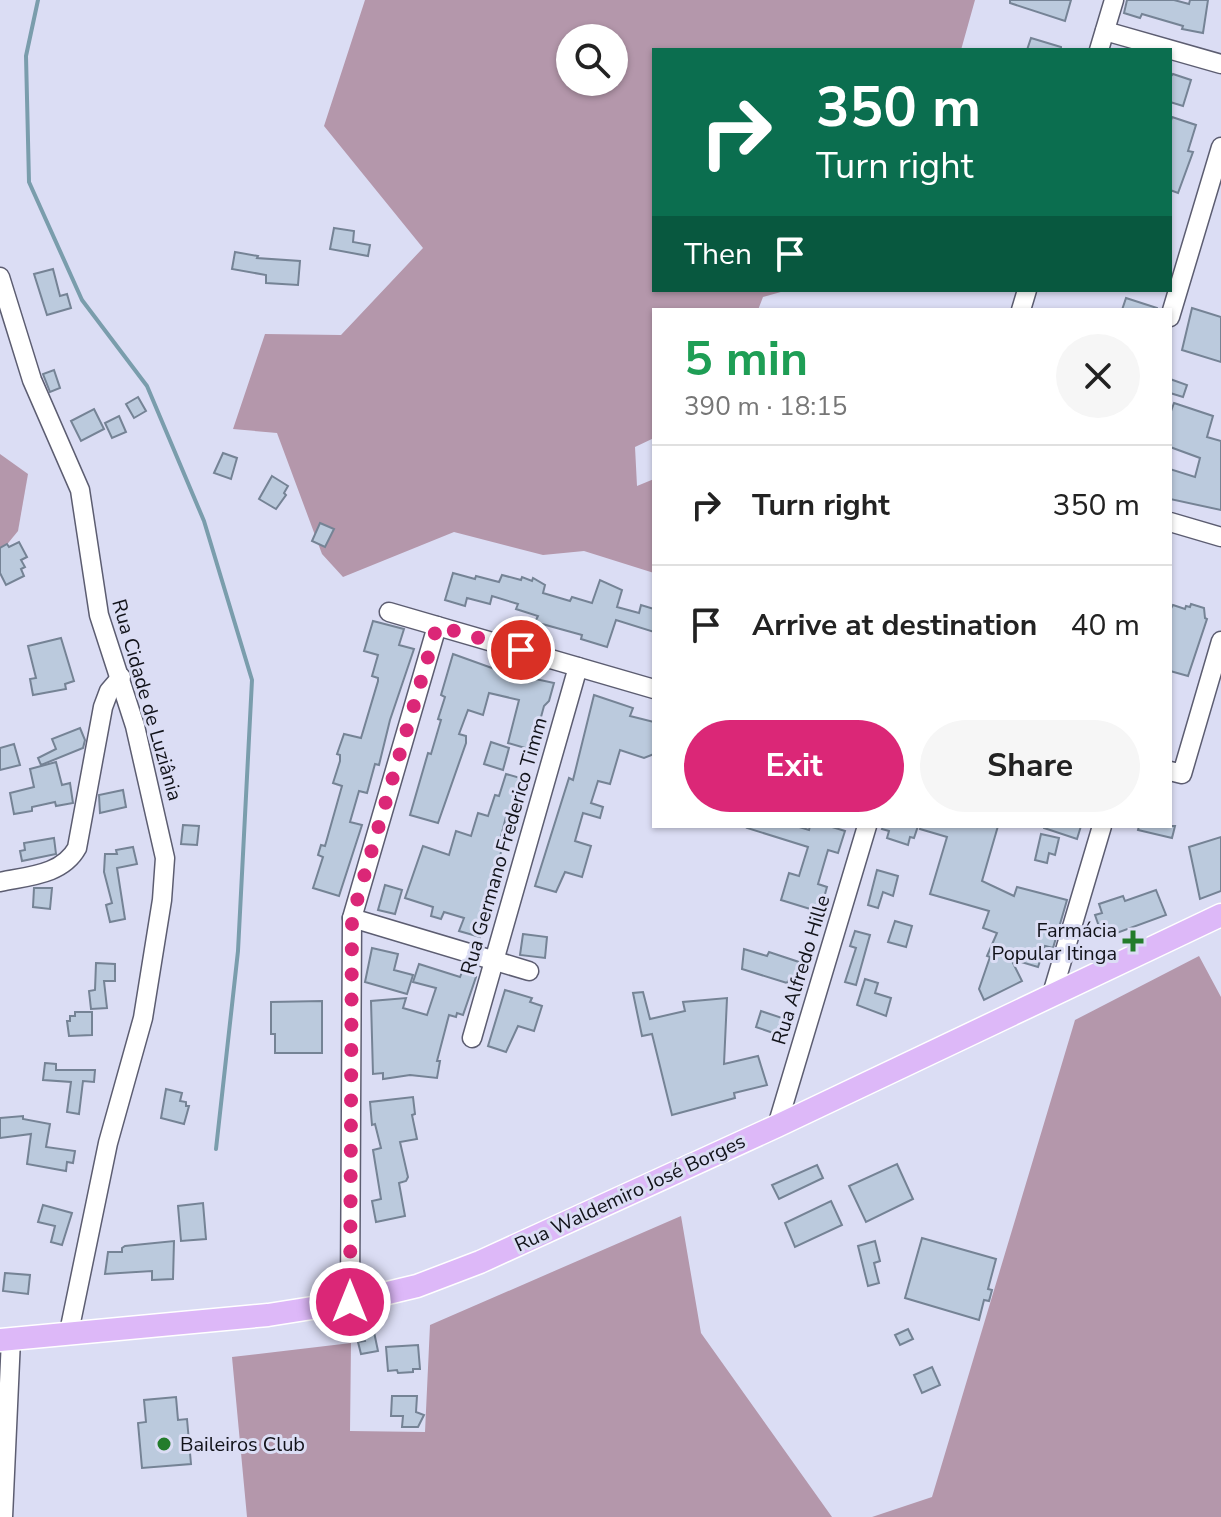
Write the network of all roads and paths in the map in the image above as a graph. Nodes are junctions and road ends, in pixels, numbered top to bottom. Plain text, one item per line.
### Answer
1 (1114, 0) edge
2 (1105, 31) junction
3 (1100, 48) edge
4 (1165, 48) edge
5 (1172, 50) edge
6 (1221, 64) edge
7 (1221, 147) edge
8 (0, 277) edge
9 (1172, 310) edge
10 (1172, 523) edge
11 (1221, 537) edge
12 (389, 612) dead end
13 (437, 626) junction
14 (1221, 641) edge
15 (578, 667) junction
16 (121, 677) junction
17 (652, 688) edge
18 (1176, 772) edge
19 (866, 828) edge
20 (1101, 828) edge
21 (0, 882) edge
22 (1221, 915) edge
23 (352, 918) junction
24 (494, 960) junction
25 (529, 971) dead end
26 (1052, 994) junction
27 (472, 1038) dead end
28 (777, 1126) junction
29 (350, 1302) junction
30 (69, 1332) junction
31 (5, 1339) edge
32 (3, 1517) edge

1 - 2 street
2 - 3 street
2 - 4 street
5 - 6 street
7 - 9 street
8 - 16 street, Rua Cidade de Luziânia
10 - 11 street
12 - 13 street
13 - 15 street
13 - 23 street
14 - 18 street
15 - 17 street
15 - 24 street, Rua Germano Frederico Timm
16 - 21 street
16 - 30 street, Rua Cidade de Luziânia
19 - 28 street, Rua Alfredo Hille
20 - 26 street
22 - 26 main road, Rua Waldemiro José Borges
23 - 24 street
23 - 29 street
24 - 25 street
24 - 27 street, Rua Germano Frederico Timm
26 - 28 main road, Rua Waldemiro José Borges
28 - 29 main road, Rua Waldemiro José Borges
29 - 30 main road, Rua Waldemiro José Borges
30 - 31 main road, Rua Waldemiro José Borges
31 - 32 street

